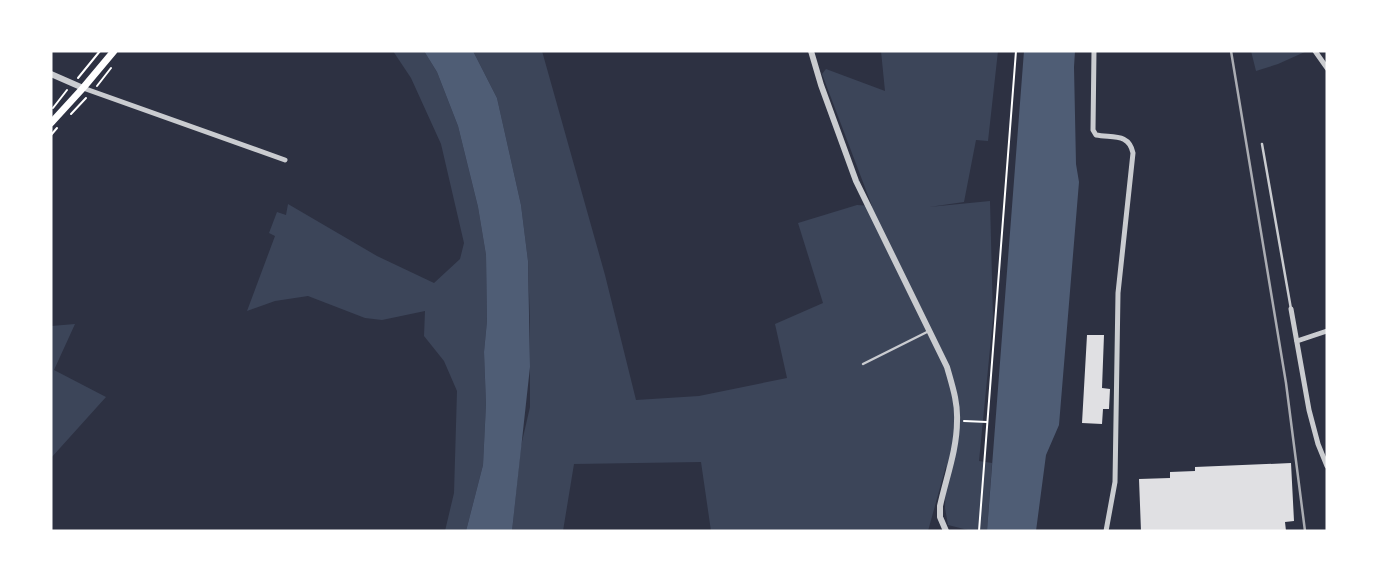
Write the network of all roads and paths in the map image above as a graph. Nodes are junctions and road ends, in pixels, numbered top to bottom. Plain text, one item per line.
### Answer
1 (100, 51) edge
2 (114, 51) edge
3 (811, 51) edge
4 (1016, 51) edge
5 (1094, 51) edge
6 (1315, 51) edge
7 (87, 68) dead end
8 (1327, 68) edge
9 (51, 74) edge
10 (83, 88) junction
11 (57, 103) dead end
12 (51, 111) edge
13 (51, 123) edge
14 (1262, 144) dead end
15 (285, 160) dead end
16 (1291, 309) joint
17 (929, 331) junction
18 (1327, 331) edge
19 (1297, 341) junction
20 (863, 364) dead end
21 (957, 421) junction
22 (988, 422) junction
23 (1327, 442) edge
24 (1318, 444) junction
25 (1327, 466) edge
26 (946, 531) edge
27 (979, 531) edge
28 (1106, 531) edge

1 - 7 path
2 - 10 main road
3 - 17 street
4 - 22 path
5 - 28 street
6 - 8 street
9 - 10 street
10 - 13 main road
10 - 15 street
11 - 12 path
14 - 16 lane
16 - 19 street
17 - 20 lane
17 - 21 street
18 - 19 street
19 - 24 street
21 - 22 path
21 - 26 street
22 - 27 path
23 - 24 street
24 - 25 street

